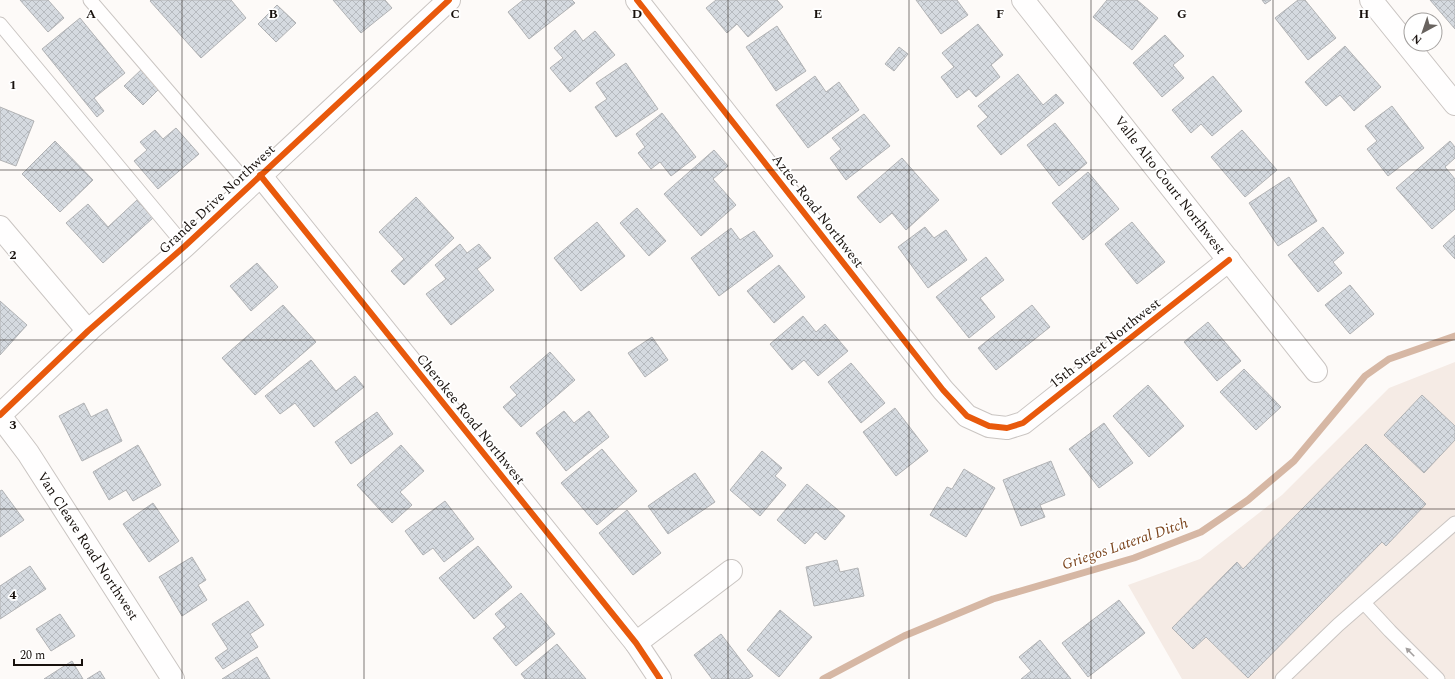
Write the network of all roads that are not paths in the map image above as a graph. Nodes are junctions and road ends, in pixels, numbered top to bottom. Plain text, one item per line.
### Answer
1 (90, 0) edge
2 (449, 0) edge
3 (637, 0) edge
4 (1023, 0) edge
5 (1370, 0) edge
6 (0, 24) edge
7 (1455, 104) edge
8 (254, 180) junction
9 (0, 226) edge
10 (185, 246) junction
11 (1229, 260) junction
12 (88, 331) junction
13 (1316, 371) dead end
14 (0, 415) edge
15 (989, 426) joint
16 (1455, 523) edge
17 (731, 571) dead end
18 (1364, 603) junction
19 (636, 643) junction
20 (173, 679) edge
21 (660, 679) edge
22 (1282, 679) edge
23 (1438, 679) edge

1 - 8 lane
2 - 8 street, Grande Drive Northwest
3 - 15 street, Aztec Road Northwest
4 - 11 street, Valle Alto Court Northwest
5 - 7 street
6 - 10 lane
8 - 10 street, Grande Drive Northwest
8 - 19 street, Cherokee Road Northwest
9 - 12 street
10 - 12 street, Grande Drive Northwest
11 - 13 street, Valle Alto Court Northwest
11 - 15 street, 15th Street Northwest
12 - 14 street, Grande Drive Northwest
14 - 20 street, Van Cleave Road Northwest
16 - 18 lane
17 - 19 street
18 - 22 lane
23 -> 18 lane
19 - 21 street, Cherokee Road Northwest

